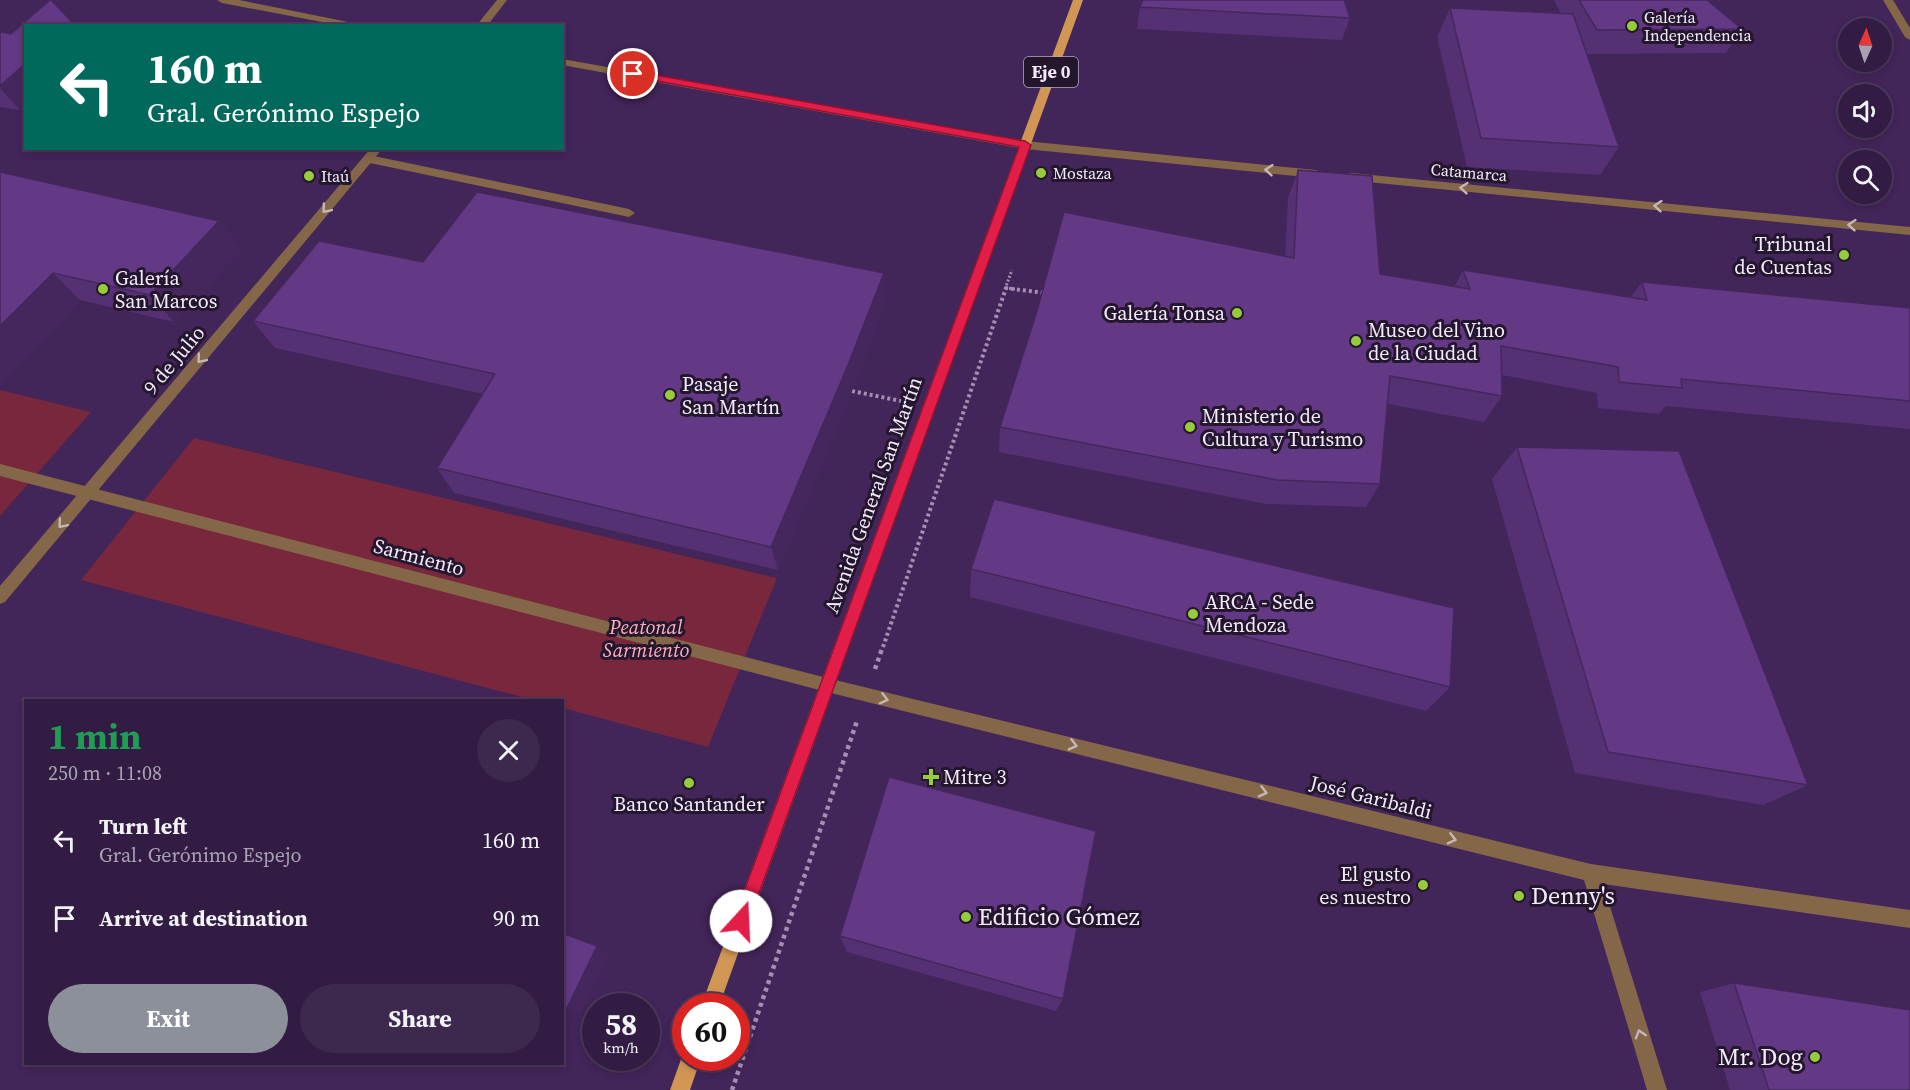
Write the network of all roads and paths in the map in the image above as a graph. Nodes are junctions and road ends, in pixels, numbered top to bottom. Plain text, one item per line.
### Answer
1 (222, 0) edge
2 (502, 0) edge
3 (1078, 0) edge
4 (1888, 0) edge
5 (352, 24) edge
6 (483, 24) edge
7 (1910, 37) edge
8 (564, 62) edge
9 (1025, 145) junction
10 (373, 154) edge
11 (629, 213) dead end
12 (1910, 231) edge
13 (1013, 266) dead end
14 (974, 284) junction
15 (1006, 288) junction
16 (1053, 294) edge
17 (852, 391) edge
18 (929, 406) junction
19 (0, 470) edge
20 (88, 493) junction
21 (0, 597) edge
22 (827, 685) junction
23 (866, 694) junction
24 (1591, 873) junction
25 (1910, 919) edge
26 (715, 993) edge
27 (687, 1071) edge
28 (680, 1090) edge
29 (732, 1090) edge
30 (1657, 1090) edge

1 - 5 street
2 - 6 street
3 - 9 main road, Avenida General San Martín / Eje 0
4 - 7 street
8 - 9 street, Catamarca
12 -> 9 street, Catamarca
9 - 14 main road, Avenida General San Martín / Eje 0
10 - 11 street
10 -> 20 street, 9 de Julio
13 - 15 path
14 - 15 path
14 - 18 main road, Avenida General San Martín / Eje 0
15 - 16 path
15 - 23 path
17 - 18 path
18 - 22 main road, Avenida General San Martín / Eje 0
19 - 20 street, Sarmiento
20 -> 21 street, 9 de Julio
20 - 22 street, Sarmiento
22 - 23 street, José Garibaldi
22 - 26 main road, Avenida General San Martín / Eje 0
23 -> 24 street, José Garibaldi
23 - 29 path
24 - 25 street, José Garibaldi
30 -> 24 street
27 - 28 main road

